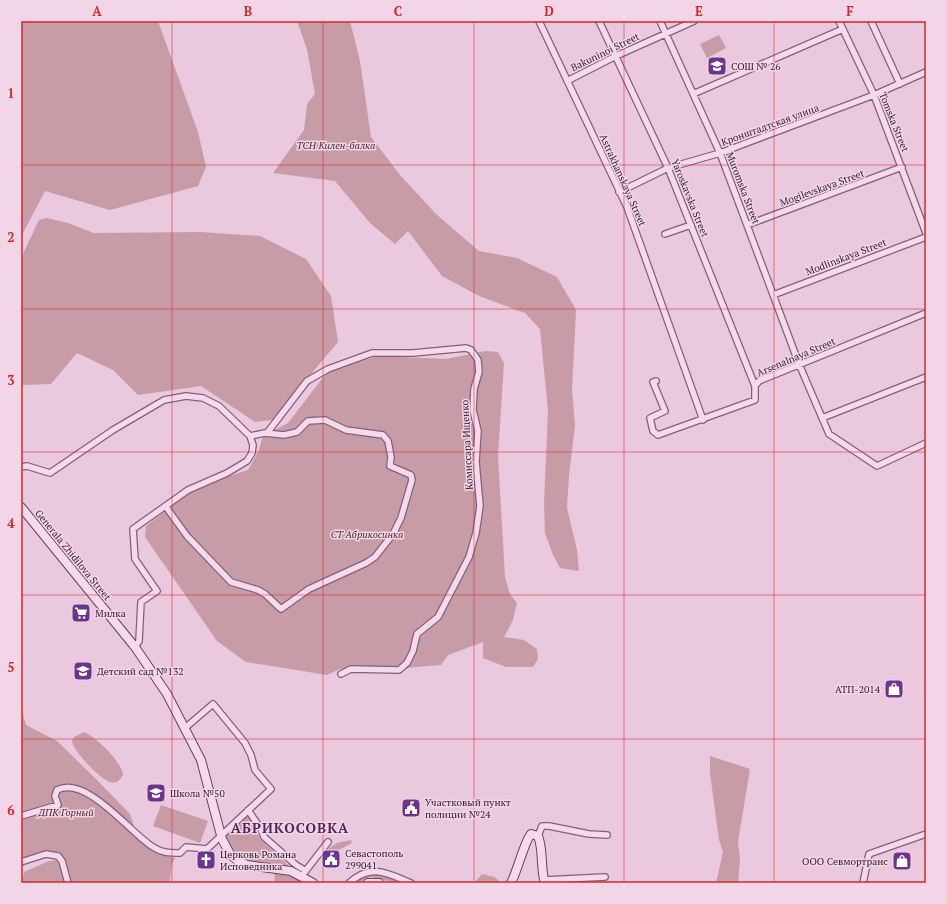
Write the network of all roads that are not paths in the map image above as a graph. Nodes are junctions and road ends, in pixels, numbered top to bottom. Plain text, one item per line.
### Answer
1 (539, 21) edge
2 (599, 21) edge
3 (660, 21) edge
4 (694, 21) edge
5 (839, 21) edge
6 (871, 21) edge
7 (843, 29) junction
8 (666, 32) junction
9 (616, 56) junction
10 (926, 72) edge
11 (567, 81) junction
12 (900, 84) junction
13 (693, 94) junction
14 (874, 95) junction
15 (720, 153) junction
16 (668, 168) junction
17 (902, 168) junction
18 (619, 192) junction
19 (691, 225) junction
20 (747, 225) junction
21 (926, 232) edge
22 (665, 234) dead end
23 (926, 237) edge
24 (773, 295) junction
25 (926, 313) edge
26 (799, 364) junction
27 (926, 377) edge
28 (656, 381) dead end
29 (755, 386) junction
30 (822, 418) junction
31 (703, 420) junction
32 (267, 433) junction
33 (250, 436) junction
34 (926, 443) edge
35 (21, 467) edge
36 (21, 506) edge
37 (166, 507) junction
38 (135, 647) junction
39 (341, 674) dead end
40 (185, 728) junction
41 (248, 810) junction
42 (21, 816) edge
43 (926, 834) edge
44 (221, 835) junction
45 (535, 835) junction
46 (607, 835) dead end
47 (328, 842) dead end
48 (21, 862) edge
49 (303, 873) junction
50 (605, 877) dead end
51 (545, 881) edge
52 (68, 883) edge
53 (313, 883) edge
54 (349, 883) edge
55 (368, 883) edge
56 (379, 883) edge
57 (411, 883) edge
58 (511, 883) edge
59 (863, 883) edge

1 - 11 street, Astrakhanskaya Street
2 - 9 street, Yaroskavska Street
3 - 8 street, Muromska Street
4 - 8 street, Bakuninoi Street
5 - 7 street, Tomska Street
6 - 12 street
7 - 13 street
7 - 14 street, Tomska Street
8 - 9 street, Bakuninoi Street
8 - 13 street, Muromska Street
9 - 11 street, Bakuninoi Street
9 - 16 street, Yaroskavska Street
10 - 12 street, Кронштадтская улица
11 - 18 street, Astrakhanskaya Street
12 - 14 street, Кронштадтская улица
13 - 15 street, Muromska Street
14 - 15 street, Кронштадтская улица
14 - 17 street, Tomska Street
15 - 16 street, Кронштадтская улица
15 - 20 street, Muromska Street
16 - 18 street, Кронштадтская улица
16 - 19 street, Yaroskavska Street
17 - 20 street, Mogilevskaya Street
17 - 21 street, Tomska Street
18 - 31 street, Astrakhanskaya Street
19 - 22 street
19 - 29 street, Yaroskavska Street
20 - 24 street, Muromska Street
23 - 24 street, Modlinskaya Street
24 - 26 street, Muromska Street
25 - 26 street, Arsenalnaya Street
26 - 29 street, Arsenalnaya Street
26 - 30 street, Muromska Street
27 - 30 street
28 - 31 street, Arsenalnaya Street
29 - 31 street, Arsenalnaya Street
30 - 34 street, Muromska Street
32 - 33 street
32 - 37 street
32 - 39 street, Комиссара Ищенко
33 - 35 street
33 - 37 street
36 - 38 main road, Generala Zhidilova Street
37 - 38 street
38 - 40 main road, Generala Zhidilova Street
40 - 41 street
40 - 44 main road, Generala Zhidilova Street
41 - 44 street
41 - 49 street
42 - 44 street
43 - 59 street
44 - 49 main road, Generala Zhidilova Street
45 - 46 street
45 - 51 main road
45 - 58 main road
47 - 49 street
48 - 52 street
49 - 53 main road, Generala Zhidilova Street
50 - 51 street
54 - 57 street
55 - 56 main road

